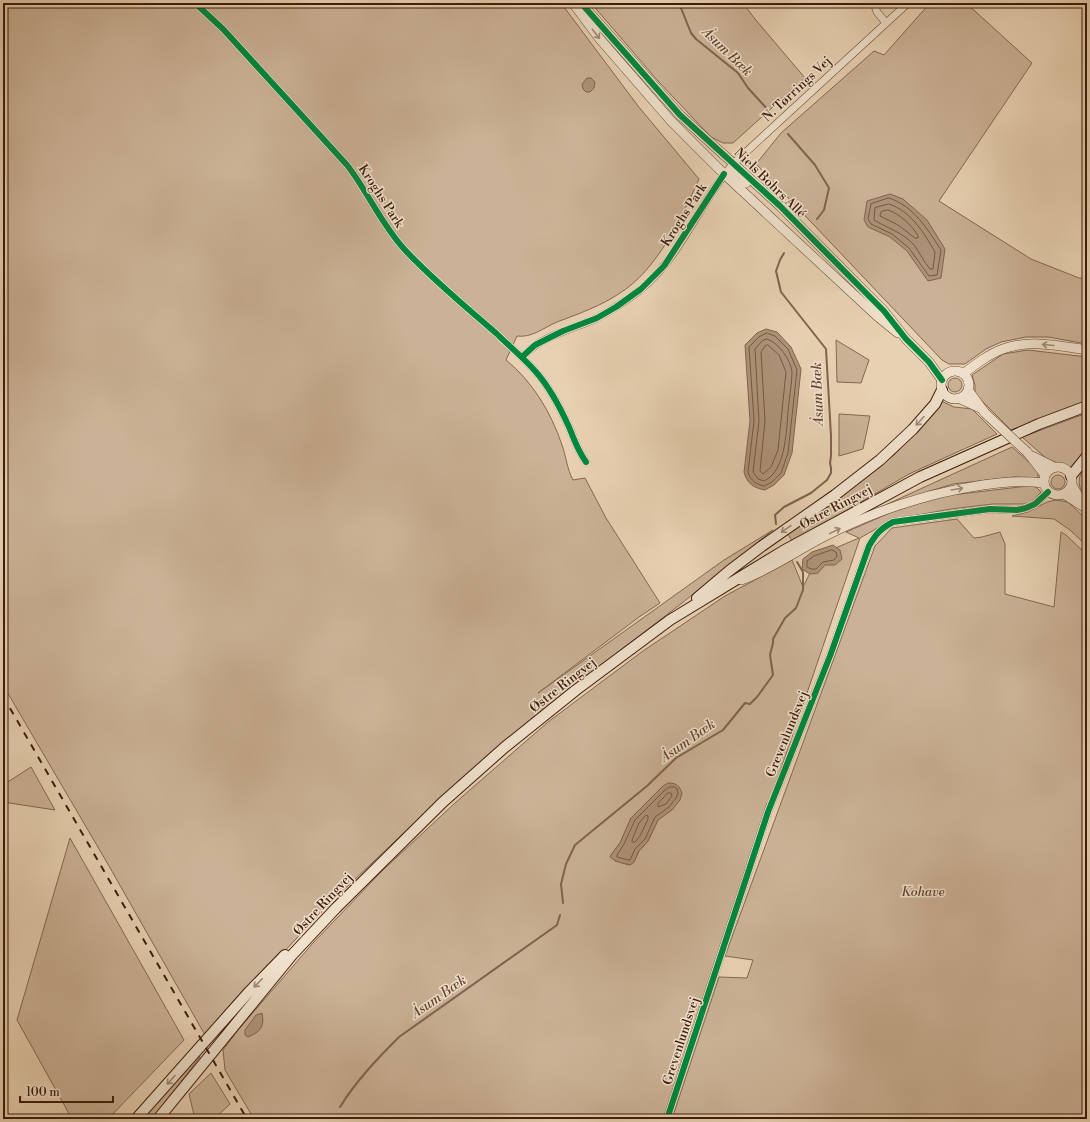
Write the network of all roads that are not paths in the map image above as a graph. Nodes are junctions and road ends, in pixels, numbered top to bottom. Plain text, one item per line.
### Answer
1 (195, 3) edge
2 (572, 3) edge
3 (581, 3) edge
4 (874, 3) edge
5 (908, 3) edge
6 (886, 23) junction
7 (617, 60) junction
8 (734, 163) junction
9 (724, 174) junction
10 (884, 311) junction
11 (906, 339) junction
12 (1087, 350) edge
13 (522, 357) junction
14 (929, 362) junction
15 (950, 372) junction
16 (963, 374) junction
17 (942, 385) junction
18 (968, 390) junction
19 (958, 398) junction
20 (1087, 406) edge
21 (983, 411) junction
22 (1029, 454) junction
23 (1087, 456) edge
24 (586, 462) dead end
25 (1054, 467) junction
26 (1044, 479) junction
27 (1071, 480) junction
28 (1048, 492) junction
29 (1064, 494) junction
30 (1086, 508) edge
31 (725, 586) junction
32 (670, 620) junction
33 (336, 908) junction
34 (136, 1119) edge
35 (159, 1119) edge
36 (667, 1119) edge

1 - 13 street, Kroghs Park
2 -> 7 street, Niels Bohrs Allé
3 - 8 street, Niels Bohrs Allé
4 - 6 street
5 - 6 street, N. Tørrings Vej
6 - 8 street, N. Tørrings Vej
7 - 8 street
7 - 9 street, Niels Bohrs Allé
8 - 9 street, N. Tørrings Vej
8 - 10 street, Niels Bohrs Allé
9 - 10 street
9 - 11 street, Niels Bohrs Allé
9 - 13 street, Kroghs Park
10 - 11 street, Niels Bohrs Allé
11 - 14 street, Niels Bohrs Allé
12 -> 16 street
13 - 24 street, Kroghs Park
14 - 15 street, Niels Bohrs Allé
14 - 17 street, Niels Bohrs Allé
15 - 16 street
15 - 17 street
16 - 18 street
17 - 19 street
17 -> 32 main road
18 - 19 street
18 - 21 street
19 - 21 street
20 - 31 main road, Østre Ringvej
21 - 22 street, bridge
22 - 25 street
22 - 26 street
23 - 27 main road
25 - 26 street
25 - 27 street
26 - 28 street
31 -> 26 street
27 - 29 street
27 - 30 street
28 - 29 street
28 - 36 street, Grevenlundsvej
29 - 30 street
31 - 32 main road, Østre Ringvej
32 - 33 main road, Østre Ringvej
33 -> 34 main road
33 - 35 main road, Østre Ringvej

